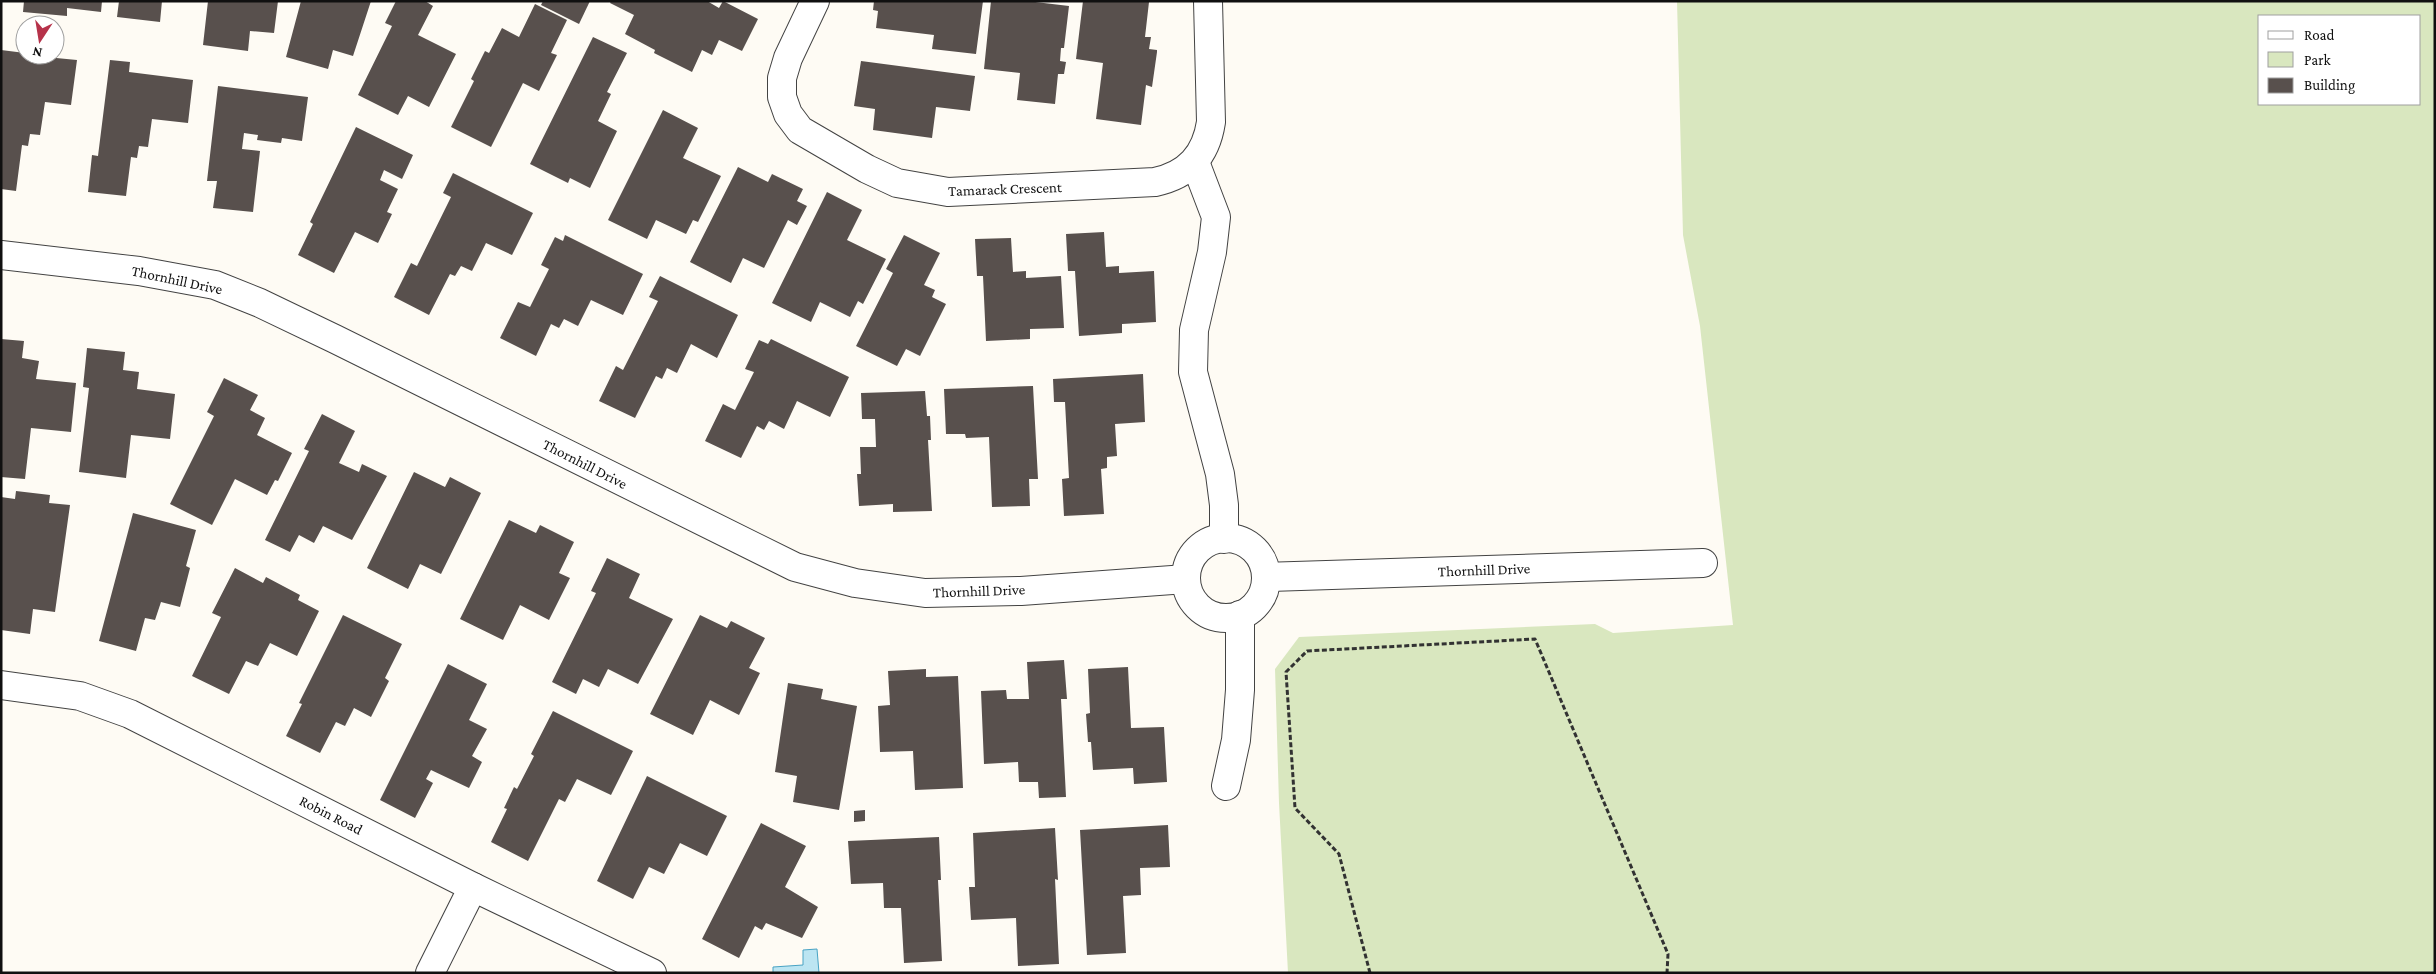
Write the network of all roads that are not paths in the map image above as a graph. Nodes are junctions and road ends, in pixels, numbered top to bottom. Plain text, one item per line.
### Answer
1 (815, 1) edge
2 (1208, 1) edge
3 (1195, 162) junction
4 (1, 255) edge
5 (1224, 539) junction
6 (1703, 562) dead end
7 (1266, 577) junction
8 (1186, 579) junction
9 (1240, 615) junction
10 (1, 685) edge
11 (1226, 786) dead end
12 (473, 887) junction
13 (430, 973) edge
14 (652, 973) edge

1 - 3 street, Tamarack Crescent
2 - 3 street, Tamarack Crescent
3 - 5 street
4 - 8 street, Thornhill Drive
5 - 7 street
5 - 8 street
6 - 7 street, Thornhill Drive
7 - 9 street
8 - 9 street
9 - 11 street
10 - 12 street, Robin Road
12 - 13 street
12 - 14 street, Robin Road

